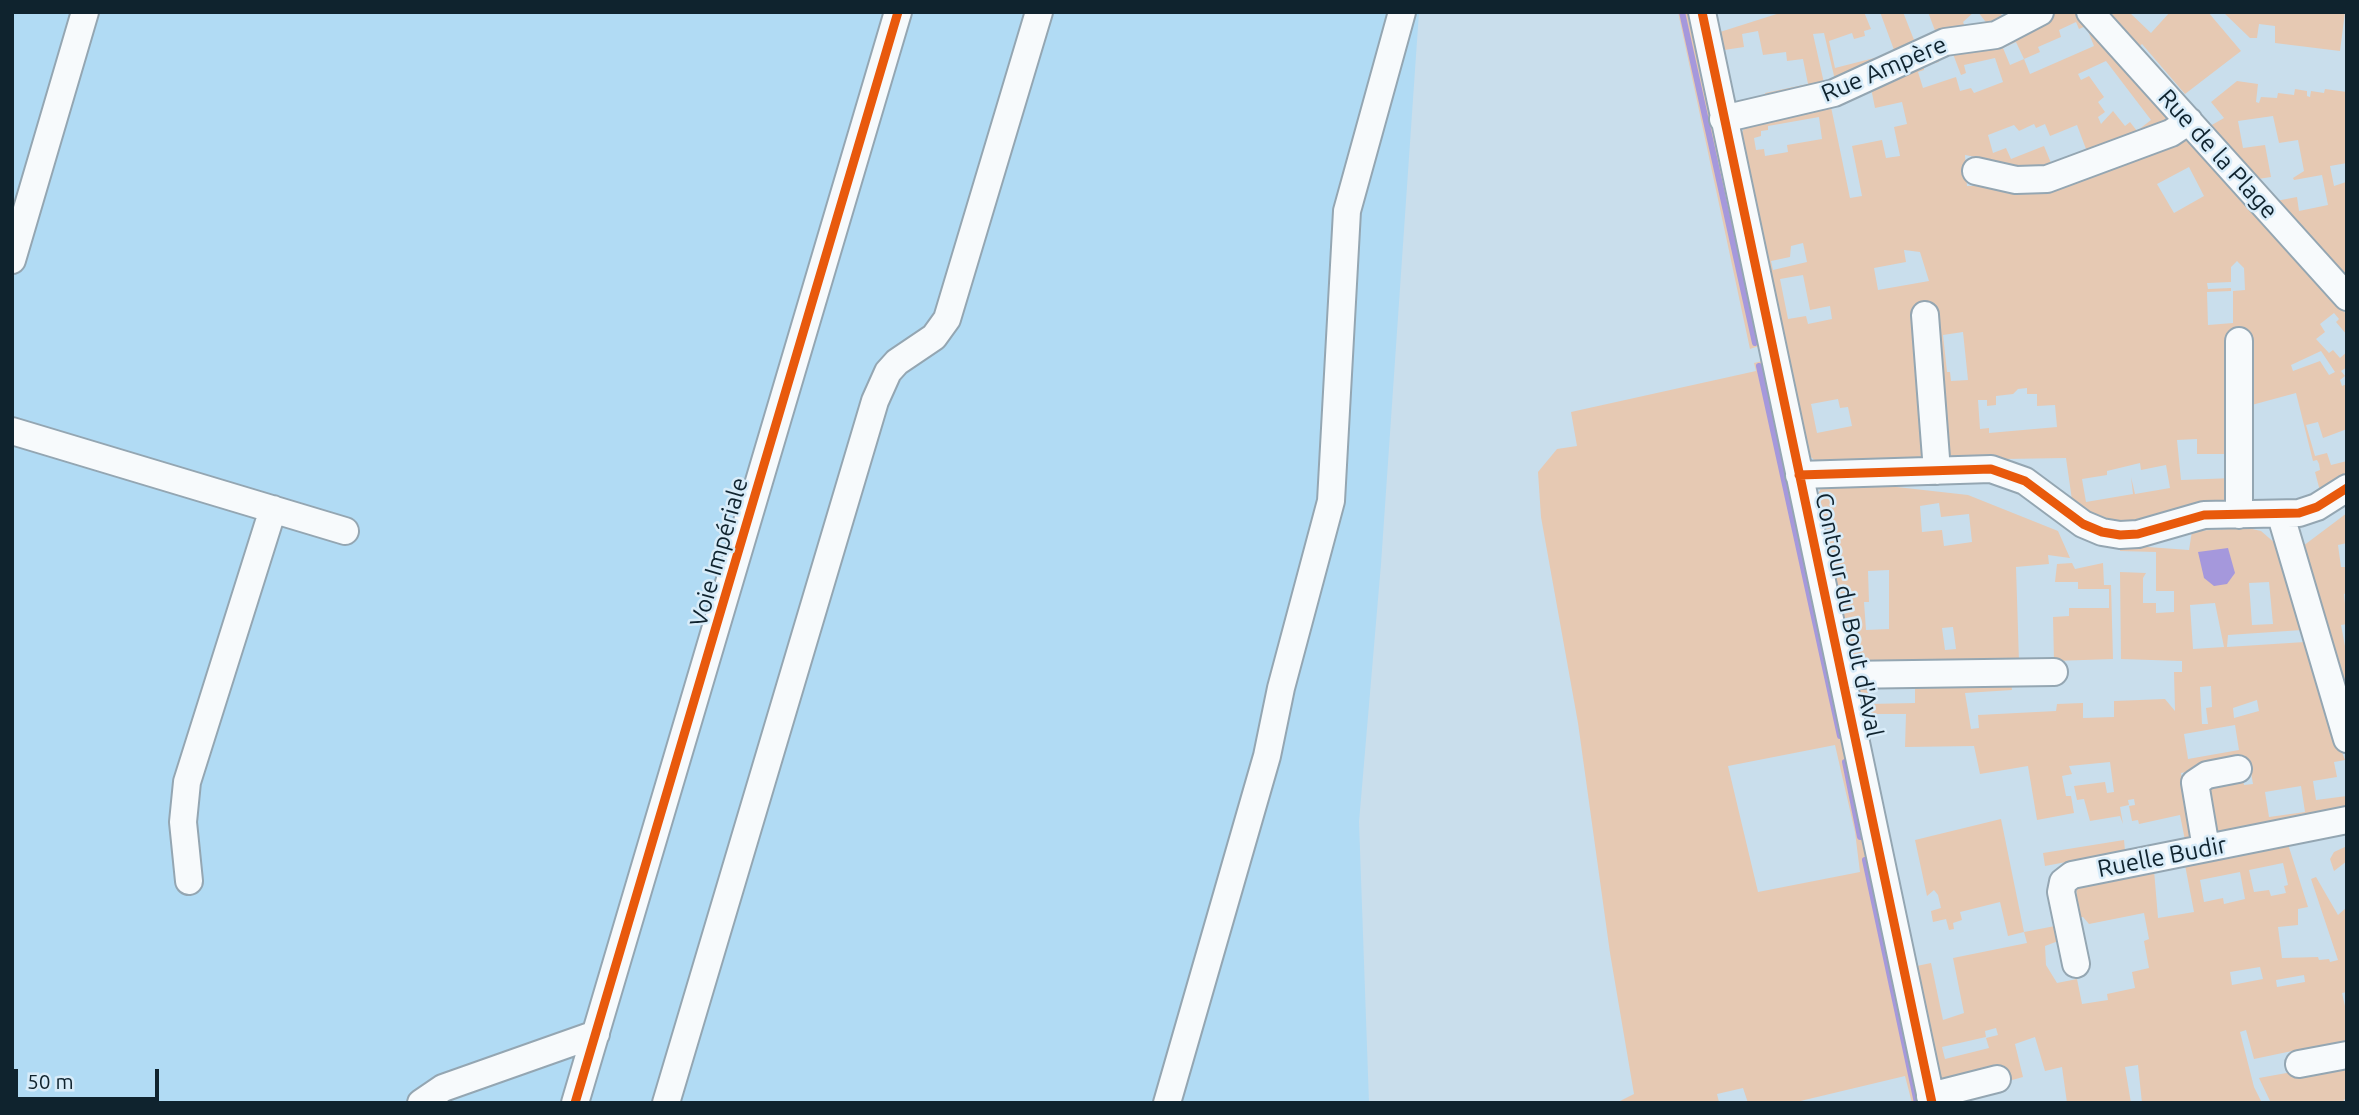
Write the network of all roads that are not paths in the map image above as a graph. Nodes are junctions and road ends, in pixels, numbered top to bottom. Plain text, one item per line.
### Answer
1 (85, 12) edge
2 (898, 12) edge
3 (1039, 12) edge
4 (1402, 12) edge
5 (1702, 12) edge
6 (2040, 12) edge
7 (2090, 12) edge
8 (1723, 119) junction
9 (2189, 121) junction
10 (1976, 171) dead end
11 (12, 260) edge
12 (2347, 296) edge
13 (1925, 315) dead end
14 (2239, 341) dead end
15 (12, 430) edge
16 (1937, 471) junction
17 (1799, 475) junction
18 (2347, 488) edge
19 (273, 509) junction
20 (2239, 515) junction
21 (2281, 516) junction
22 (345, 531) dead end
23 (2054, 672) dead end
24 (1843, 675) junction
25 (2347, 738) edge
26 (2238, 769) dead end
27 (2347, 820) edge
28 (2206, 848) junction
29 (189, 881) dead end
30 (2076, 964) dead end
31 (596, 1034) junction
32 (2347, 1055) edge
33 (2299, 1064) dead end
34 (1997, 1079) dead end
35 (1931, 1099) edge
36 (421, 1103) edge
37 (575, 1103) edge
38 (666, 1103) edge
39 (1167, 1103) edge

1 - 11 street
2 - 31 street, Voie Impériale
3 - 38 street
4 - 39 street
5 - 8 street, Contour du Bout d'Aval
6 - 8 street, Rue Ampère
7 - 9 street, Rue de la Plage
8 - 17 street, Contour du Bout d'Aval
9 - 10 street
9 - 12 street, Rue de la Plage
13 - 16 street
14 - 20 street
15 - 19 street
16 - 17 street
16 - 20 street
17 - 24 street, Contour du Bout d'Aval
18 - 21 street
19 - 22 street
19 - 29 street
20 - 21 street
21 - 25 street
23 - 24 street
24 - 35 street, Contour du Bout d'Aval
26 - 28 street
27 - 28 street, Ruelle Budir
28 - 30 street, Ruelle Budir
31 - 36 street
31 - 37 street, Voie Impériale
32 - 33 street
34 - 35 street

